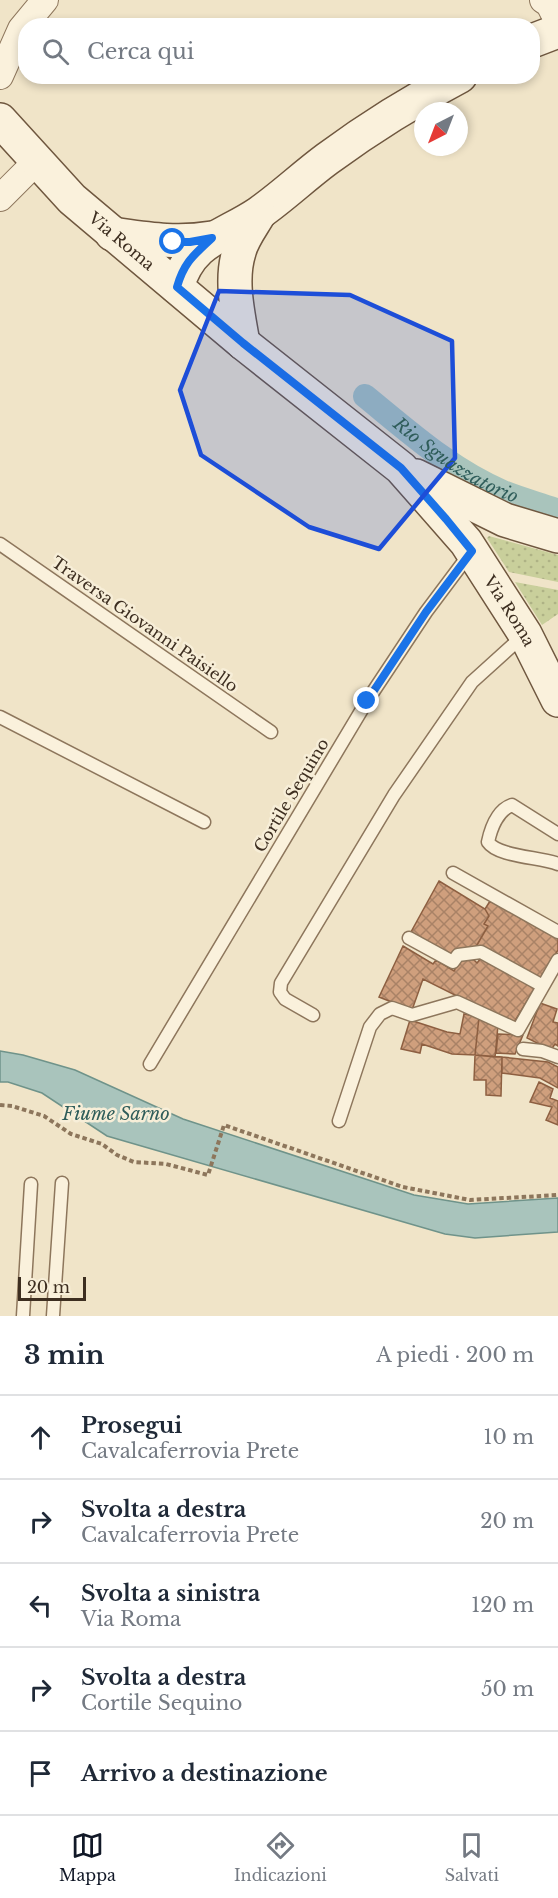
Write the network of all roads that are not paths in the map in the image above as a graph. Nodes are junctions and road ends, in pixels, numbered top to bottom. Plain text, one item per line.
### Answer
1 (45, 0) edge
2 (543, 0) edge
3 (30, 18) edge
4 (558, 21) edge
5 (558, 31) edge
6 (18, 36) edge
7 (540, 38) edge
8 (0, 76) edge
9 (447, 84) edge
10 (0, 120) edge
11 (36, 160) junction
12 (3, 191) edge
13 (112, 234) junction
14 (225, 244) junction
15 (177, 287) junction
16 (243, 343) junction
17 (401, 468) junction
18 (505, 520) junction
19 (558, 536) edge
20 (0, 544) edge
21 (469, 546) junction
22 (525, 634) junction
23 (558, 700) edge
24 (0, 717) edge
25 (271, 732) dead end
26 (204, 822) dead end
27 (558, 834) edge
28 (558, 864) edge
29 (453, 873) dead end
30 (558, 932) edge
31 (409, 938) dead end
32 (558, 960) edge
33 (543, 986) junction
34 (313, 1015) dead end
35 (523, 1049) dead end
36 (558, 1057) edge
37 (150, 1064) dead end
38 (339, 1121) dead end
39 (31, 1184) dead end
40 (62, 1184) dead end
41 (23, 1316) edge
42 (53, 1316) edge

1 - 3 street
2 - 4 street
5 - 7 main road
6 - 8 street
9 - 14 main road
10 - 11 main road, Via Roma
11 - 12 street
11 - 13 main road, Via Roma
13 - 14 main road
13 - 15 main road, Via Roma
14 - 15 main road
14 - 16 main road
15 - 16 main road, Via Roma
16 - 17 main road, Via Roma
17 - 18 main road
17 - 21 main road, Via Roma
18 - 19 main road
18 - 21 main road
20 - 25 lane, Traversa Giovanni Paisiello
21 - 22 main road, Via Roma
21 - 37 lane, Cortile Sequino
22 - 23 main road, Via Roma
22 - 34 lane
24 - 26 lane
27 - 28 lane
29 - 30 lane
31 - 33 lane
32 - 33 lane
33 - 38 lane
35 - 36 lane
39 - 41 lane
40 - 42 lane

